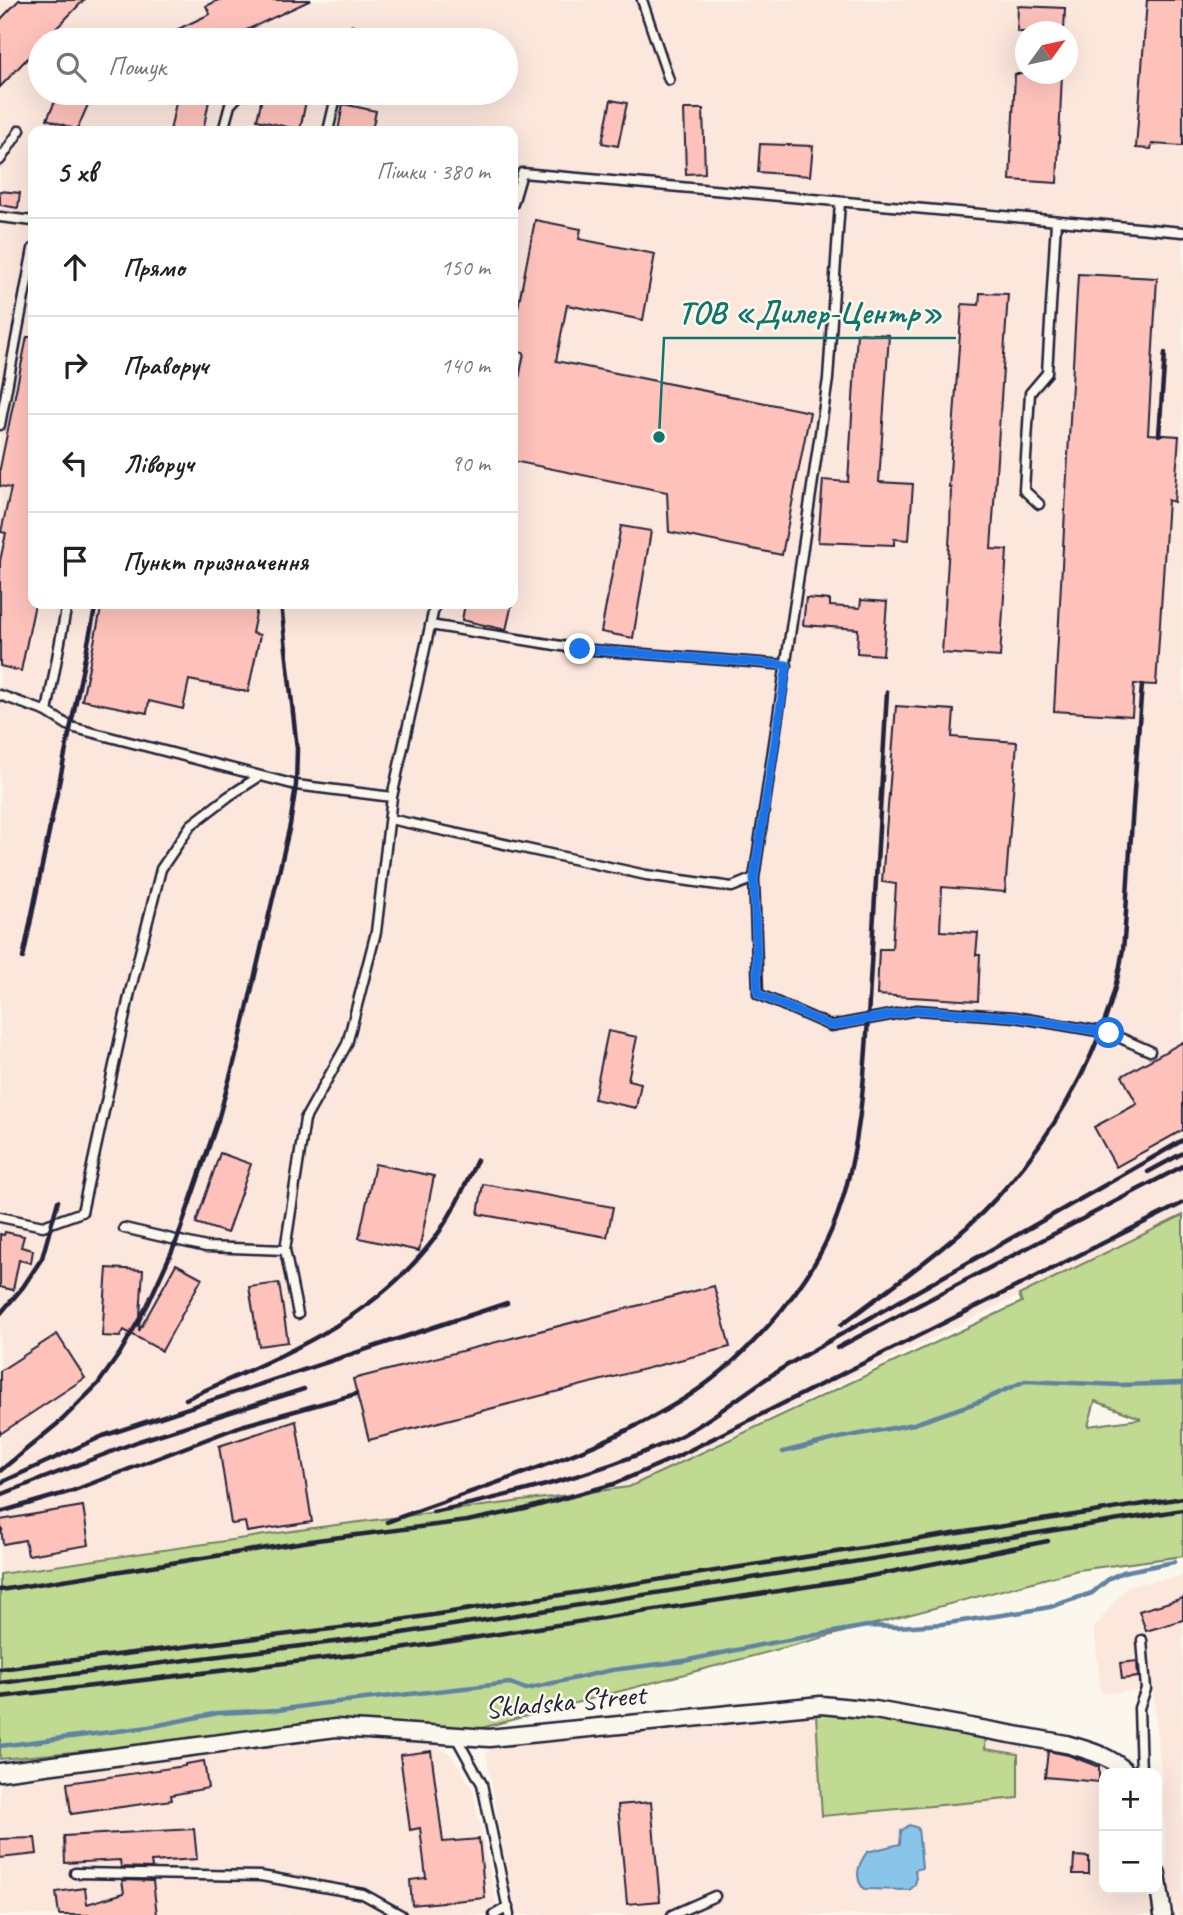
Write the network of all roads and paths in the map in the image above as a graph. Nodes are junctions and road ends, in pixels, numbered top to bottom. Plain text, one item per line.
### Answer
1 (642, 0) edge
2 (669, 80) dead end
3 (230, 105) edge
4 (334, 105) edge
5 (224, 126) edge
6 (329, 126) edge
7 (20, 130) dead end
8 (0, 160) edge
9 (518, 187) edge
10 (840, 202) junction
11 (0, 217) edge
12 (28, 220) edge
13 (1056, 222) junction
14 (1183, 223) edge
15 (1179, 232) edge
16 (28, 276) edge
17 (0, 425) edge
18 (1039, 504) dead end
19 (66, 609) edge
20 (434, 609) edge
21 (430, 625) junction
22 (787, 665) junction
23 (0, 695) edge
24 (47, 712) junction
25 (260, 776) junction
26 (393, 797) junction
27 (390, 819) junction
28 (754, 878) junction
29 (1150, 1051) dead end
30 (0, 1217) edge
31 (124, 1228) dead end
32 (285, 1250) junction
33 (298, 1314) dead end
34 (1142, 1640) dead end
35 (456, 1737) junction
36 (1122, 1768) edge
37 (1141, 1768) edge
38 (0, 1772) edge
39 (75, 1873) dead end
40 (1160, 1894) edge
41 (715, 1896) dead end
42 (508, 1911) edge
43 (401, 1915) edge
44 (494, 1915) edge
45 (672, 1915) edge
46 (1163, 1915) edge

1 - 2 lane
3 - 5 lane
4 - 6 lane
7 - 8 lane
9 - 10 lane
10 - 13 lane
10 - 22 lane
11 - 12 lane
13 - 15 lane
13 - 18 lane
14 - 15 lane
16 - 17 lane
19 - 24 lane
20 - 21 lane
21 - 22 lane
21 - 26 lane
22 - 28 lane
23 - 24 lane
24 - 25 lane
25 - 26 lane
25 - 30 lane
26 - 27 lane
27 - 28 lane
27 - 32 lane
28 - 29 lane
31 - 32 lane
32 - 33 lane
34 - 37 lane
35 - 36 street, Skladska Street
35 - 38 street, Skladska Street
35 - 42 lane
39 - 43 lane
40 - 46 street
41 - 45 lane
42 - 44 lane

